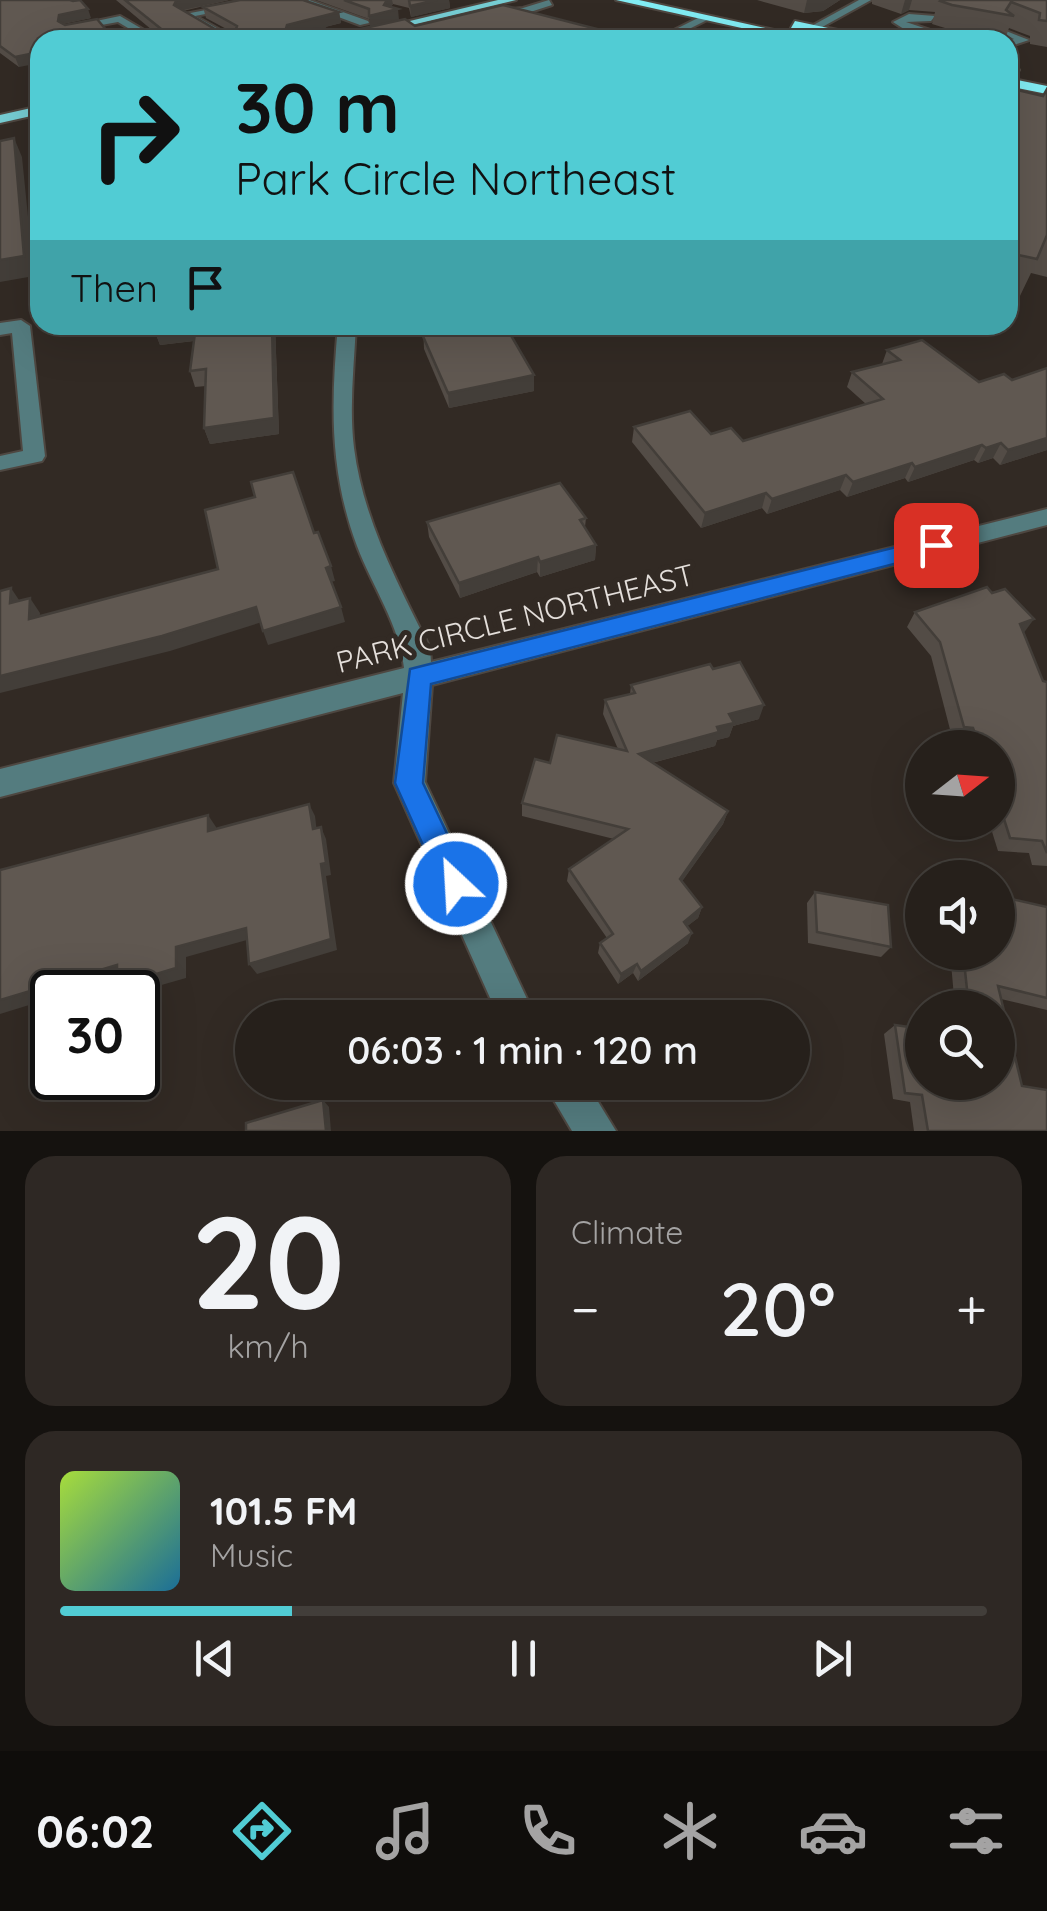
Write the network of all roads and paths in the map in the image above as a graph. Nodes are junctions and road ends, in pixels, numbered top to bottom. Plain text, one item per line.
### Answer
1 (467, 0) edge
2 (511, 0) edge
3 (622, 0) edge
4 (678, 0) edge
5 (866, 0) edge
6 (256, 2) edge
7 (300, 2) edge
8 (447, 2) edge
9 (550, 3) dead end
10 (764, 15) dead end
11 (401, 17) junction
12 (706, 18) junction
13 (931, 18) dead end
14 (779, 22) junction
15 (364, 23) junction
16 (68, 28) edge
17 (140, 30) edge
18 (214, 30) edge
19 (337, 30) edge
20 (364, 30) edge
21 (417, 30) edge
22 (427, 30) edge
23 (680, 30) edge
24 (786, 30) edge
25 (801, 30) edge
26 (818, 30) edge
27 (922, 30) edge
28 (1018, 75) edge
29 (1047, 77) edge
30 (1018, 78) edge
31 (1047, 90) edge
32 (30, 101) edge
33 (0, 108) edge
34 (30, 112) edge
35 (0, 119) edge
36 (0, 330) edge
37 (346, 335) edge
38 (0, 464) edge
39 (1047, 517) edge
40 (419, 676) junction
41 (0, 784) edge
42 (510, 1000) edge
43 (574, 1100) edge
44 (596, 1131) edge

1 - 8 main road
2 - 11 main road
3 - 12 highway
4 - 14 highway
5 - 26 street
6 - 18 street
7 - 15 street
8 - 11 main road
9 - 22 street
10 - 14 highway
11 - 15 main road
11 - 20 main road
11 - 21 street
12 - 23 street
12 - 24 highway
13 - 27 street
14 - 25 highway
15 - 19 main road
16 - 17 street
28 - 29 highway
30 - 31 highway
32 - 33 main road
34 - 35 main road
36 - 38 street
37 - 40 street
39 - 40 street, PARK CIRCLE NORTHEAST
40 - 41 street, PARK CIRCLE NORTHEAST
40 - 42 street
43 - 44 street

